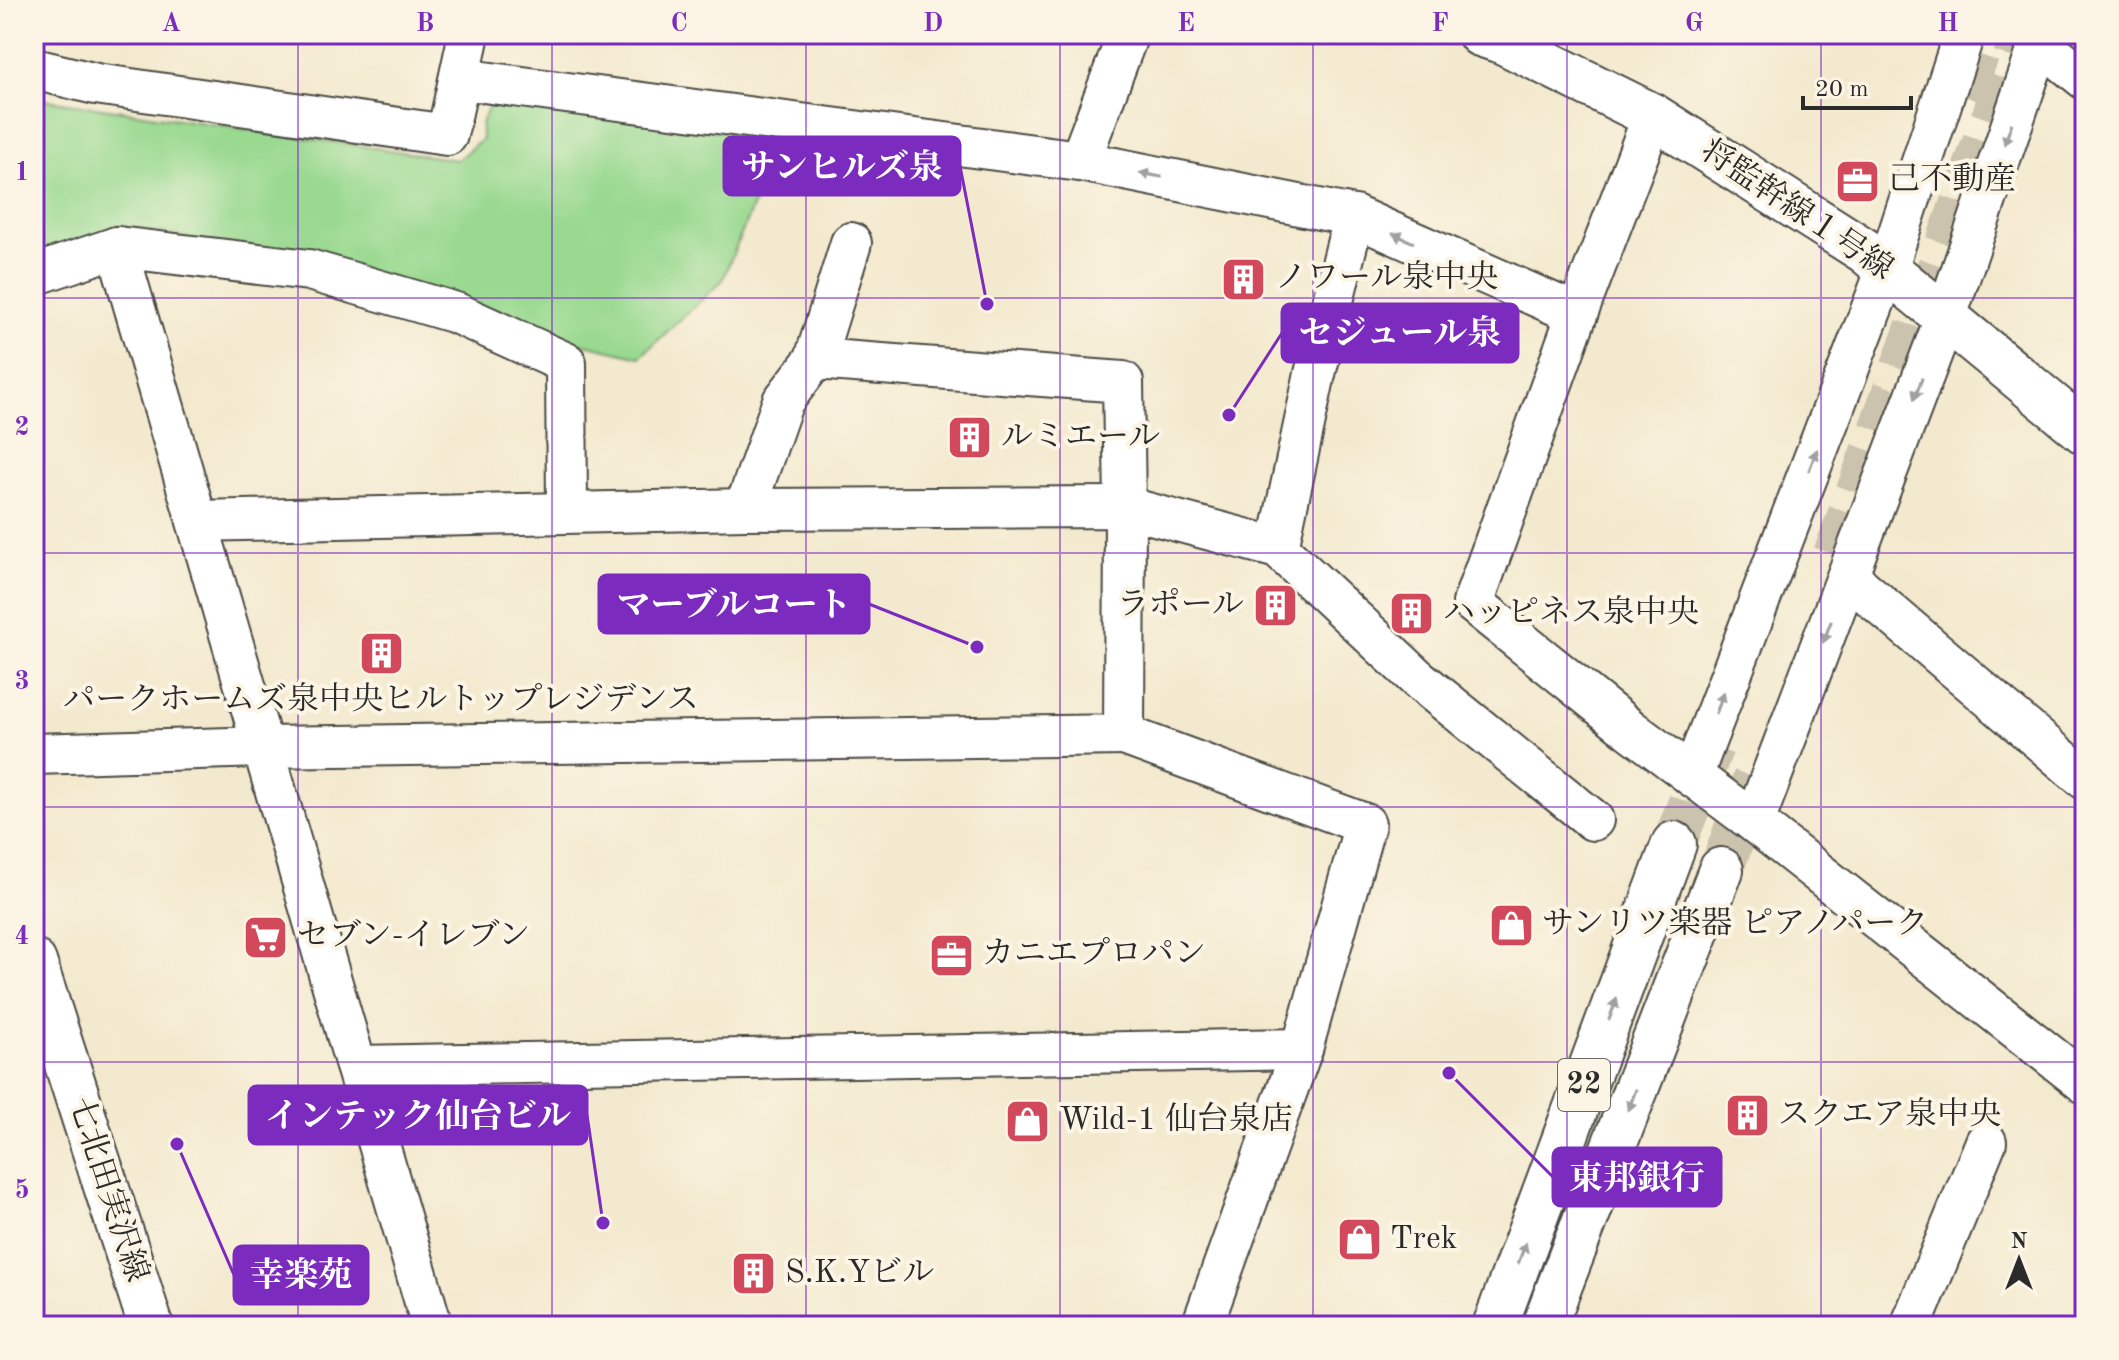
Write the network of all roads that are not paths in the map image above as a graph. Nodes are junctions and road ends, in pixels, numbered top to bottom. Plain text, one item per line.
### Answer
1 (469, 34) edge
2 (1128, 34) edge
3 (1480, 34) edge
4 (1964, 34) edge
5 (2037, 37) edge
6 (34, 69) edge
7 (461, 79) junction
8 (2085, 79) edge
9 (1653, 116) junction
10 (1080, 161) junction
11 (1354, 216) junction
12 (851, 243) dead end
13 (117, 247) junction
14 (1887, 269) junction
15 (34, 275) edge
16 (1577, 314) junction
17 (1946, 316) junction
18 (815, 359) junction
19 (2085, 432) edge
20 (1125, 507) junction
21 (745, 509) junction
22 (567, 512) junction
23 (197, 521) junction
24 (1278, 548) junction
25 (1849, 574) junction
26 (1124, 735) junction
27 (263, 747) junction
28 (34, 754) edge
29 (1692, 776) junction
30 (2085, 779) edge
31 (1593, 820) dead end
32 (1754, 822) junction
33 (1674, 844) tunnel mouth
34 (1721, 870) tunnel mouth
35 (34, 962) edge
36 (1302, 1049) junction
37 (356, 1066) junction
38 (2085, 1083) edge
39 (1986, 1142) dead end
40 (151, 1326) edge
41 (432, 1326) edge
42 (1202, 1326) edge
43 (1495, 1326) edge
44 (1544, 1326) edge
45 (1911, 1326) edge

1 - 7 street
2 - 10 street
3 - 9 street, 将監幹線１号線
4 - 14 street
5 - 8 street
5 -> 17 street
6 - 7 street
7 - 10 street
9 - 14 street, 将監幹線１号線
9 - 16 street
11 -> 10 street
16 -> 11 street
11 - 24 street
12 - 18 street
13 - 15 street
13 - 22 street
13 - 23 street
14 - 17 street, 将監幹線１号線
29 -> 14 street
16 - 29 street
17 - 19 street, 将監幹線１号線
17 -> 25 street
18 - 20 street
18 - 21 street
20 - 21 street
20 - 24 street
20 - 26 street
21 - 22 street
22 - 23 street
23 - 27 street
24 - 31 street
25 - 30 street
25 -> 32 street
26 - 27 street
26 - 36 street
27 - 28 street
27 - 37 street
29 - 32 street
32 - 38 street
43 -> 33 street, 22
34 -> 44 street, 22
35 - 40 street, 七北田実沢線
36 - 37 street
36 - 42 street
37 - 41 street
39 - 45 street

